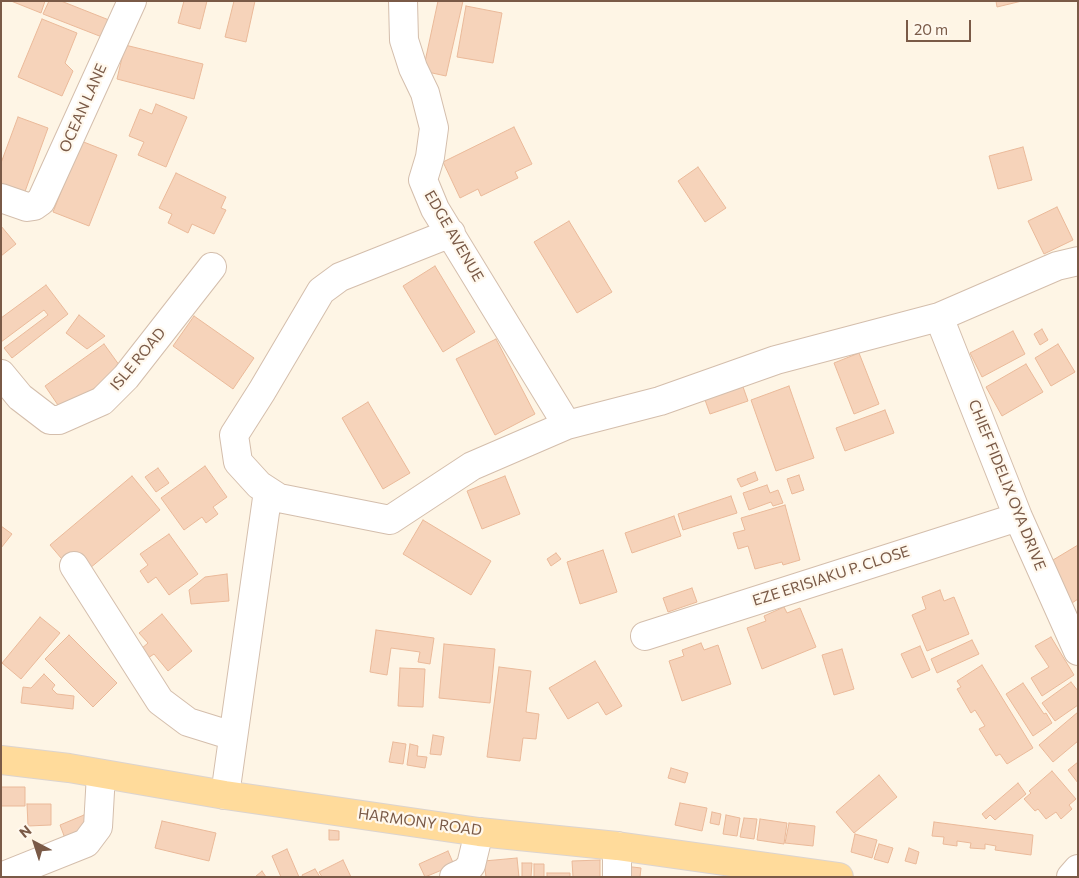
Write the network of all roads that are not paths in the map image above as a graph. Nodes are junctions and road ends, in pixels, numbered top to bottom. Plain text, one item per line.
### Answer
1 (132, 1) edge
2 (404, 1) edge
3 (1, 198) edge
4 (451, 233) junction
5 (1078, 262) edge
6 (212, 267) dead end
7 (939, 317) junction
8 (1, 374) edge
9 (567, 426) junction
10 (268, 491) junction
11 (1018, 517) junction
12 (74, 566) dead end
13 (645, 636) dead end
14 (1078, 651) edge
15 (233, 736) junction
16 (1, 760) edge
17 (101, 774) junction
18 (225, 795) junction
19 (479, 832) junction
20 (617, 846) junction
21 (1078, 869) edge
22 (2, 877) edge
23 (454, 877) edge
24 (617, 877) edge
25 (840, 877) edge
26 (1071, 877) edge

1 - 3 street, OCEAN LANE
2 - 4 street, EDGE AVENUE
4 - 9 street, EDGE AVENUE
4 - 10 street
5 - 7 street
6 - 8 street, ISLE ROAD
7 - 9 street
7 - 11 street, CHIEF FIDELIX OYA DRIVE
9 - 10 street
10 - 15 street
11 - 13 street, EZE ERISIAKU P. CLOSE
11 - 14 street, CHIEF FIDELIX OYA DRIVE
12 - 15 street
15 - 18 street
16 - 17 main road, HARMONY ROAD
17 - 18 main road, HARMONY ROAD
17 - 22 street
18 - 19 main road, HARMONY ROAD
19 - 20 main road, HARMONY ROAD
19 - 23 street
20 - 24 street
20 - 25 main road, HARMONY ROAD
21 - 26 street

